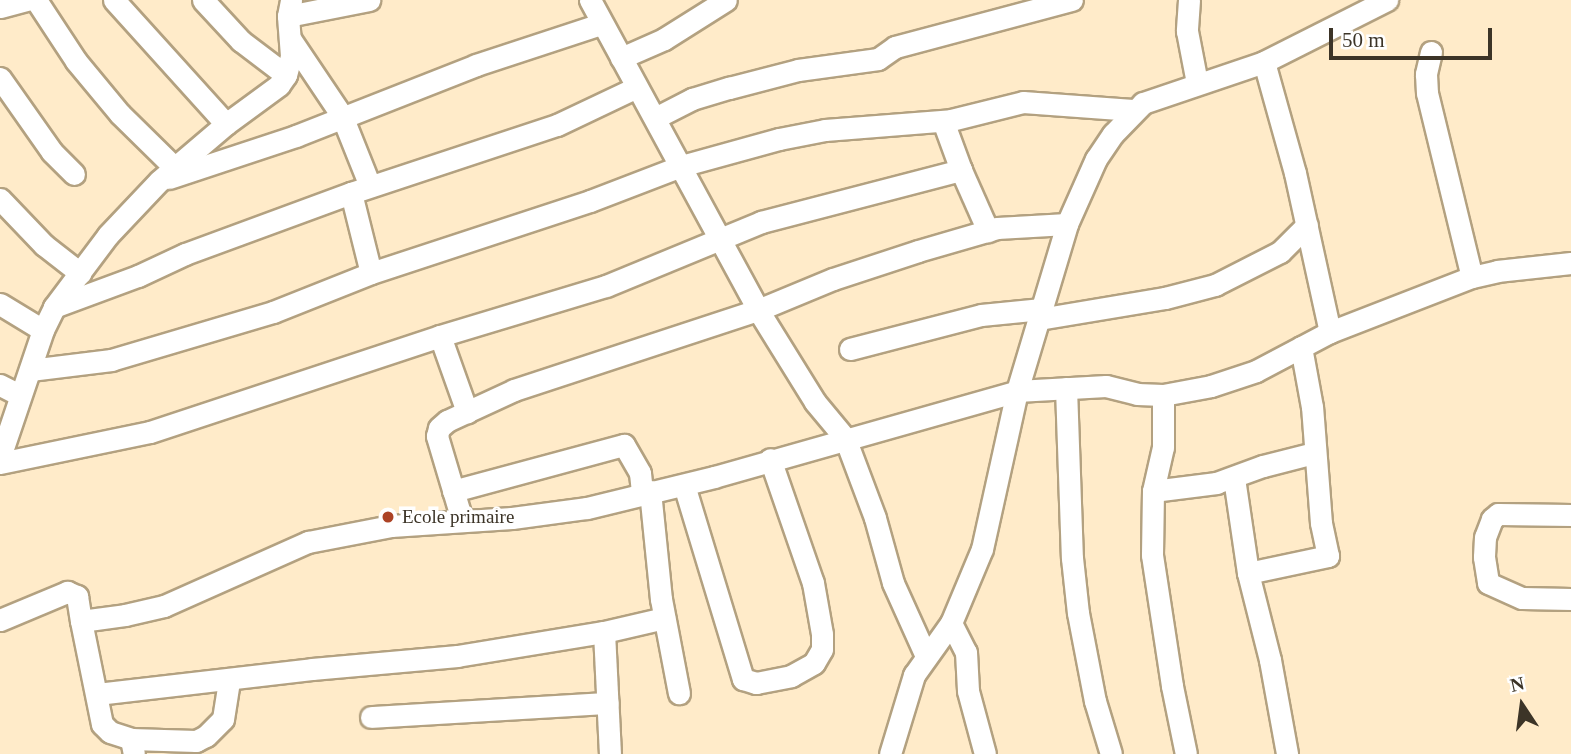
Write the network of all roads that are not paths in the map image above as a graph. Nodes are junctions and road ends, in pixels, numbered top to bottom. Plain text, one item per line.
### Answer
1 (27, 0) edge
2 (36, 0) edge
3 (114, 0) edge
4 (203, 0) edge
5 (369, 0) edge
6 (590, 0) edge
7 (726, 0) edge
8 (1072, 0) edge
9 (1189, 0) edge
10 (1387, 0) edge
11 (0, 7) edge
12 (290, 8) edge
13 (601, 24) junction
14 (291, 40) junction
15 (1431, 52) dead end
16 (621, 58) junction
17 (1264, 62) junction
18 (286, 75) junction
19 (0, 78) edge
20 (1197, 83) junction
21 (635, 88) junction
22 (1133, 110) junction
23 (342, 116) junction
24 (655, 118) junction
25 (943, 121) junction
26 (226, 124) junction
27 (681, 166) junction
28 (961, 170) junction
29 (74, 174) dead end
30 (167, 174) junction
31 (360, 190) junction
32 (0, 199) edge
33 (1067, 224) junction
34 (1307, 225) junction
35 (988, 231) junction
36 (719, 239) junction
37 (1571, 263) edge
38 (80, 273) junction
39 (370, 273) junction
40 (1472, 277) junction
41 (0, 304) edge
42 (54, 307) junction
43 (758, 310) junction
44 (1040, 314) junction
45 (43, 330) junction
46 (1330, 332) junction
47 (440, 336) junction
48 (1301, 347) junction
49 (850, 349) dead end
50 (30, 370) junction
51 (0, 385) edge
52 (1066, 388) junction
53 (1017, 391) junction
54 (20, 395) junction
55 (1163, 395) junction
56 (467, 412) junction
57 (845, 438) junction
58 (1314, 453) junction
59 (0, 457) edge
60 (770, 459) junction
61 (0, 463) edge
62 (1234, 478) junction
63 (684, 485) junction
64 (453, 491) junction
65 (1153, 491) junction
66 (646, 492) junction
67 (1571, 515) edge
68 (461, 520) junction
69 (1248, 573) junction
70 (1571, 599) edge
71 (664, 618) junction
72 (0, 620) edge
73 (81, 621) junction
74 (951, 623) junction
75 (604, 632) junction
76 (926, 656) junction
77 (229, 680) junction
78 (679, 693) dead end
79 (97, 694) junction
80 (608, 704) junction
81 (371, 717) dead end
82 (132, 747) edge
83 (610, 754) edge
84 (890, 754) edge
85 (985, 754) edge
86 (1111, 754) edge
87 (1186, 754) edge
88 (1287, 754) edge

1 - 11 street
2 - 30 street
3 - 26 street
4 - 18 street
5 - 12 street
6 - 13 street
7 - 16 street
8 - 24 street
9 - 20 street
10 - 17 street
12 - 14 street
13 - 16 street
13 - 23 street
14 - 18 street
14 - 23 street
15 - 40 street
16 - 21 street
17 - 20 street
17 - 34 street
18 - 26 street
19 - 29 street
20 - 22 street
21 - 24 street
21 - 31 street
22 - 25 street
22 - 33 street
23 - 30 street
23 - 31 street
24 - 27 street
25 - 27 street
25 - 28 street
26 - 30 street
27 - 36 street
27 - 39 street
28 - 35 street
28 - 36 street
30 - 38 street
31 - 39 street
31 - 42 street
32 - 38 street
33 - 35 street
33 - 44 street
34 - 44 street
34 - 46 street
35 - 43 street
36 - 43 street
36 - 47 street
37 - 40 street
38 - 42 street
39 - 50 street
40 - 46 street
41 - 45 street
42 - 45 street
43 - 56 street
43 - 57 street
44 - 49 street
44 - 53 street
45 - 50 street
46 - 48 street
47 - 56 street
47 - 61 street
48 - 55 street
48 - 58 street
50 - 54 street
51 - 54 street
52 - 53 street
52 - 55 street
52 - 86 street
53 - 57 street
53 - 74 street
54 - 59 street
55 - 65 street
56 - 64 street
57 - 60 street
57 - 76 street
58 - 62 street
58 - 69 street
60 - 63 street
60 - 63 street
62 - 65 street
62 - 69 street
63 - 66 street
64 - 66 street
64 - 68 street
65 - 87 street
66 - 68 street
66 - 71 street
67 - 70 street
68 - 73 street
69 - 88 street
71 - 75 street
71 - 78 street
72 - 73 street
73 - 79 street
74 - 76 street
74 - 85 street
75 - 77 street
75 - 80 street
76 - 84 street
77 - 79 street
77 - 82 street
79 - 82 street
80 - 81 street
80 - 83 street

